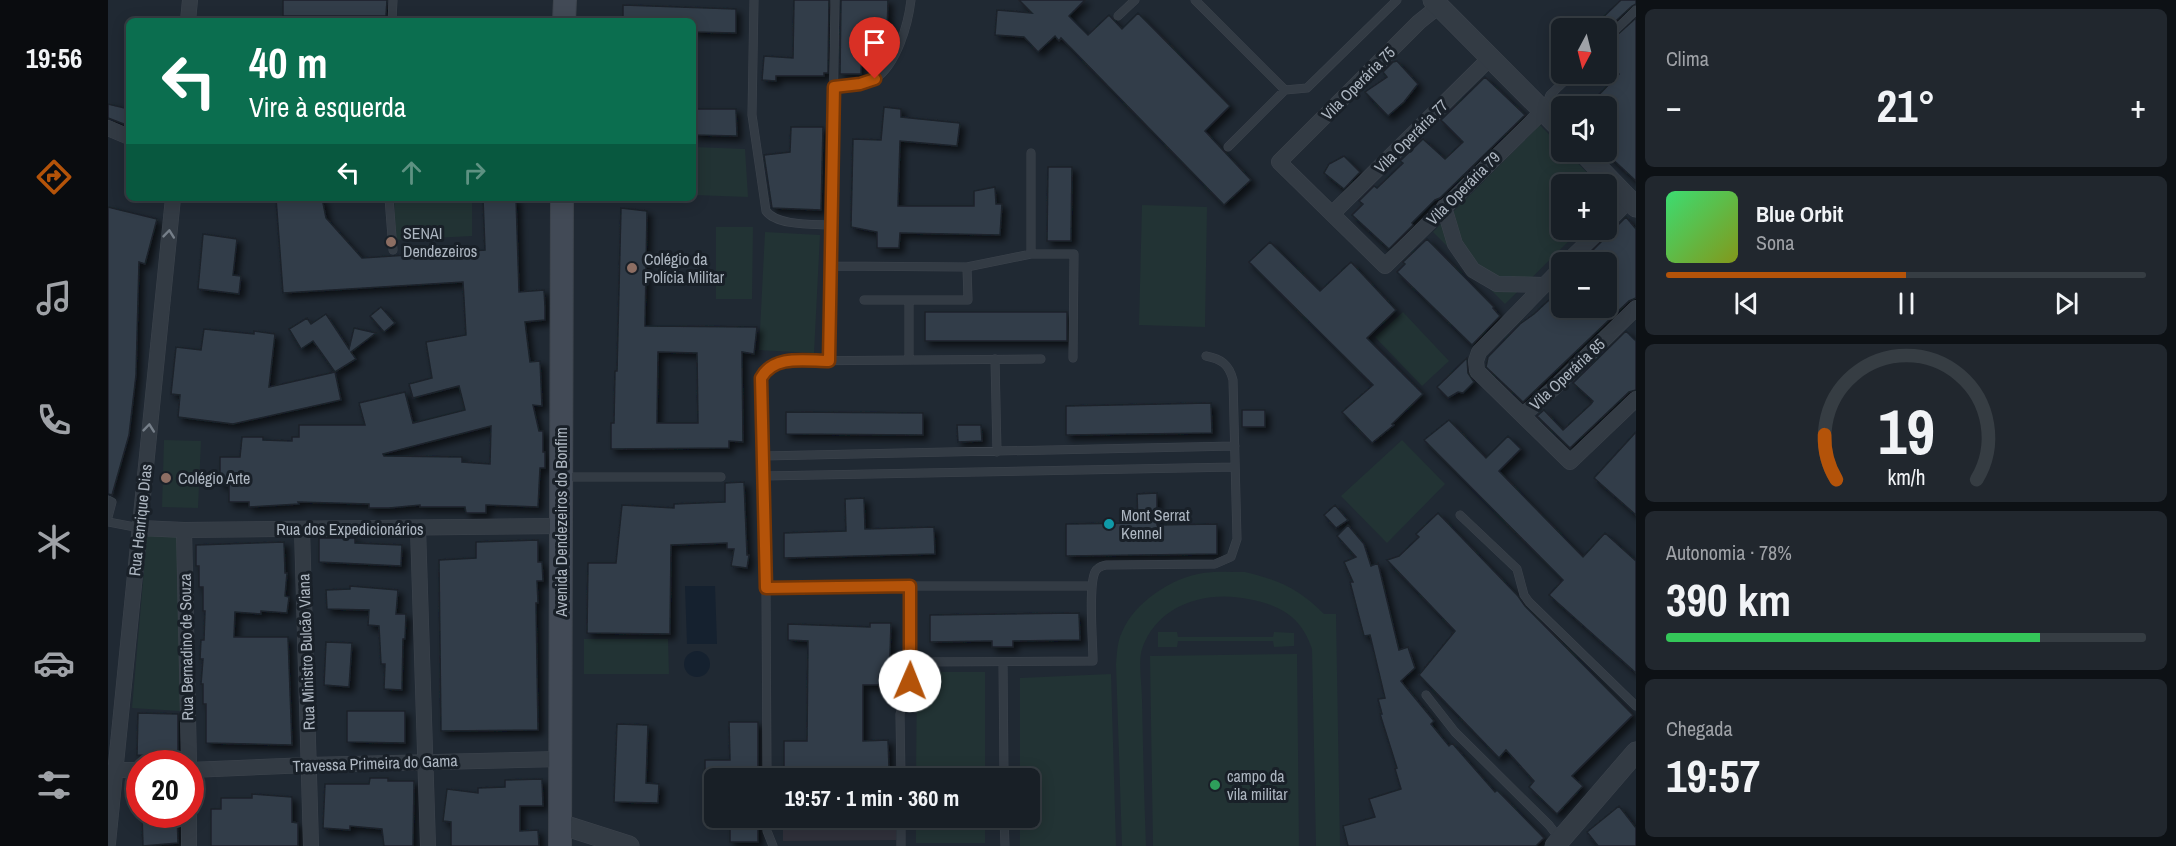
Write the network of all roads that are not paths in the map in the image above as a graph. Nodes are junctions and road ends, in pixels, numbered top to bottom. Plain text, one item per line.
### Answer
1 (190, 0) edge
2 (393, 0) edge
3 (565, 0) edge
4 (754, 0) edge
5 (835, 0) edge
6 (911, 0) edge
7 (1134, 0) edge
8 (1194, 0) edge
9 (1397, 0) edge
10 (1436, 3) edge
11 (1636, 10) edge
12 (1118, 16) dead end
13 (188, 18) edge
14 (392, 18) edge
15 (564, 18) edge
16 (1617, 28) edge
17 (1490, 58) junction
18 (1562, 84) edge
19 (834, 87) junction
20 (1285, 90) junction
21 (1543, 111) junction
22 (1551, 119) edge
23 (108, 128) edge
24 (126, 136) edge
25 (1228, 147) dead end
26 (1031, 153) dead end
27 (1593, 162) edge
28 (173, 201) edge
29 (389, 201) edge
30 (562, 201) edge
31 (1633, 203) edge
32 (1444, 207) junction
33 (1332, 214) junction
34 (1617, 215) edge
35 (831, 225) junction
36 (1589, 240) edge
37 (393, 250) dead end
38 (1577, 252) edge
39 (1031, 254) junction
40 (831, 266) junction
41 (967, 267) junction
42 (1551, 278) edge
43 (1544, 285) junction
44 (864, 300) dead end
45 (909, 300) junction
46 (1636, 308) edge
47 (1206, 356) dead end
48 (1041, 358) dead end
49 (1074, 358) dead end
50 (995, 359) junction
51 (909, 360) junction
52 (829, 361) junction
53 (1636, 399) edge
54 (1523, 415) junction
55 (1235, 446) junction
56 (997, 452) junction
57 (762, 456) junction
58 (1235, 467) junction
59 (763, 476) junction
60 (561, 477) junction
61 (721, 477) dead end
62 (108, 500) edge
63 (1460, 514) dead end
64 (108, 517) edge
65 (108, 522) edge
66 (561, 526) junction
67 (140, 528) junction
68 (418, 528) junction
69 (302, 529) junction
70 (184, 530) junction
71 (910, 586) junction
72 (1092, 586) junction
73 (766, 588) junction
74 (910, 662) junction
75 (1003, 662) junction
76 (1425, 695) dead end
77 (1636, 706) edge
78 (189, 750) edge
79 (1636, 752) edge
80 (560, 759) junction
81 (425, 762) junction
82 (309, 765) junction
83 (767, 768) edge
84 (901, 768) edge
85 (1004, 768) edge
86 (204, 769) edge
87 (112, 771) edge
88 (189, 828) edge
89 (767, 828) edge
90 (901, 828) edge
91 (1004, 828) edge
92 (560, 835) edge
93 (108, 843) edge
94 (1557, 843) edge
95 (189, 846) edge
96 (311, 846) edge
97 (428, 846) edge
98 (629, 846) edge
99 (773, 846) edge
100 (902, 846) edge
101 (1005, 846) edge

1 - 13 street
2 - 14 lane
3 - 15 main road
4 - 35 lane
5 - 19 lane
6 - 19 lane
7 - 12 lane
8 - 20 lane
9 - 20 lane
10 - 17 street
10 - 33 street, Vila Operária 75
11 - 16 lane
17 - 21 street
17 - 33 street, Vila Operária 77
18 - 21 lane
19 - 35 lane
20 - 25 lane
21 - 22 street
21 - 32 street, Vila Operária 79
23 - 24 street
26 - 39 lane
27 - 31 street
67 -> 28 street, Rua Henrique Dias
29 - 37 lane
30 - 60 main road, Avenida Dendezeiros do Bonfim
31 - 34 street
32 - 33 street, Vila Operária 79
32 - 43 street
35 - 40 lane
36 - 38 street
39 - 41 lane
39 - 49 lane
40 - 41 lane
40 - 52 lane
41 - 45 lane
42 - 43 street
43 - 54 street
44 - 45 lane
45 - 51 lane
46 - 54 street, Vila Operária 85
47 - 55 lane
48 - 50 lane
50 - 51 lane
50 - 56 lane
51 - 52 lane
52 - 57 lane
53 - 54 street
55 - 56 lane
55 - 58 lane
56 - 57 lane
57 - 59 lane
58 - 59 lane
58 - 72 lane
59 - 73 lane
60 - 61 lane
60 - 66 main road, Avenida Dendezeiros do Bonfim
62 - 64 lane
63 - 77 lane
65 - 67 lane
66 - 68 street, Rua dos Expedicionários
66 - 80 main road, Avenida Dendezeiros do Bonfim
67 - 70 street, Rua dos Expedicionários
67 - 87 street, Rua Henrique Dias
68 - 69 street, Rua dos Expedicionários
68 - 81 street
69 - 70 street, Rua dos Expedicionários
69 - 82 street, Rua Ministro Bulcão Viana
70 - 78 street, Rua Bernadino de Souza
71 - 72 lane
71 - 73 lane
71 - 74 lane
72 - 75 lane
73 - 83 lane
74 - 75 lane
74 - 84 lane
75 - 85 lane
76 - 94 lane
79 - 94 street
80 - 81 street, Travessa Primeira do Gama
80 - 92 main road, Avenida Dendezeiros do Bonfim
81 - 82 street, Travessa Primeira do Gama
81 - 97 street
82 - 86 street, Travessa Primeira do Gama
82 - 96 street, Rua Ministro Bulcão Viana
87 - 93 street, Rua Henrique Dias
88 - 95 street
89 - 99 lane
90 - 100 lane
91 - 101 lane
92 - 98 street

